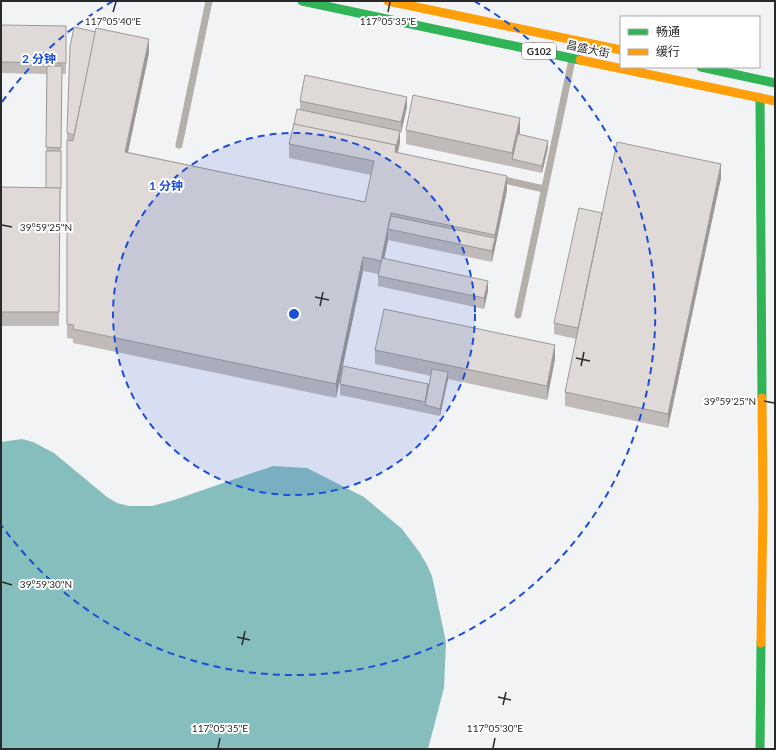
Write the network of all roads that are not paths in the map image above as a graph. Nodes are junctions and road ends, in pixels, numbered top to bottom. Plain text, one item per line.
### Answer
1 (209, 1) edge
2 (302, 1) edge
3 (388, 1) edge
4 (620, 50) edge
5 (572, 58) junction
6 (706, 68) edge
7 (775, 83) edge
8 (760, 98) junction
9 (775, 101) edge
10 (178, 145) dead end
11 (491, 177) edge
12 (544, 189) junction
13 (518, 315) dead end
14 (760, 749) edge

1 - 10 lane
2 - 5 main road, 昌盛大街 / G102
3 - 4 main road, 昌盛大街 / G102
5 - 8 main road, 昌盛大街 / G102
5 - 12 lane
6 - 7 main road
8 - 9 main road, 昌盛大街 / G102
8 - 14 main road
11 - 12 lane
12 - 13 lane

